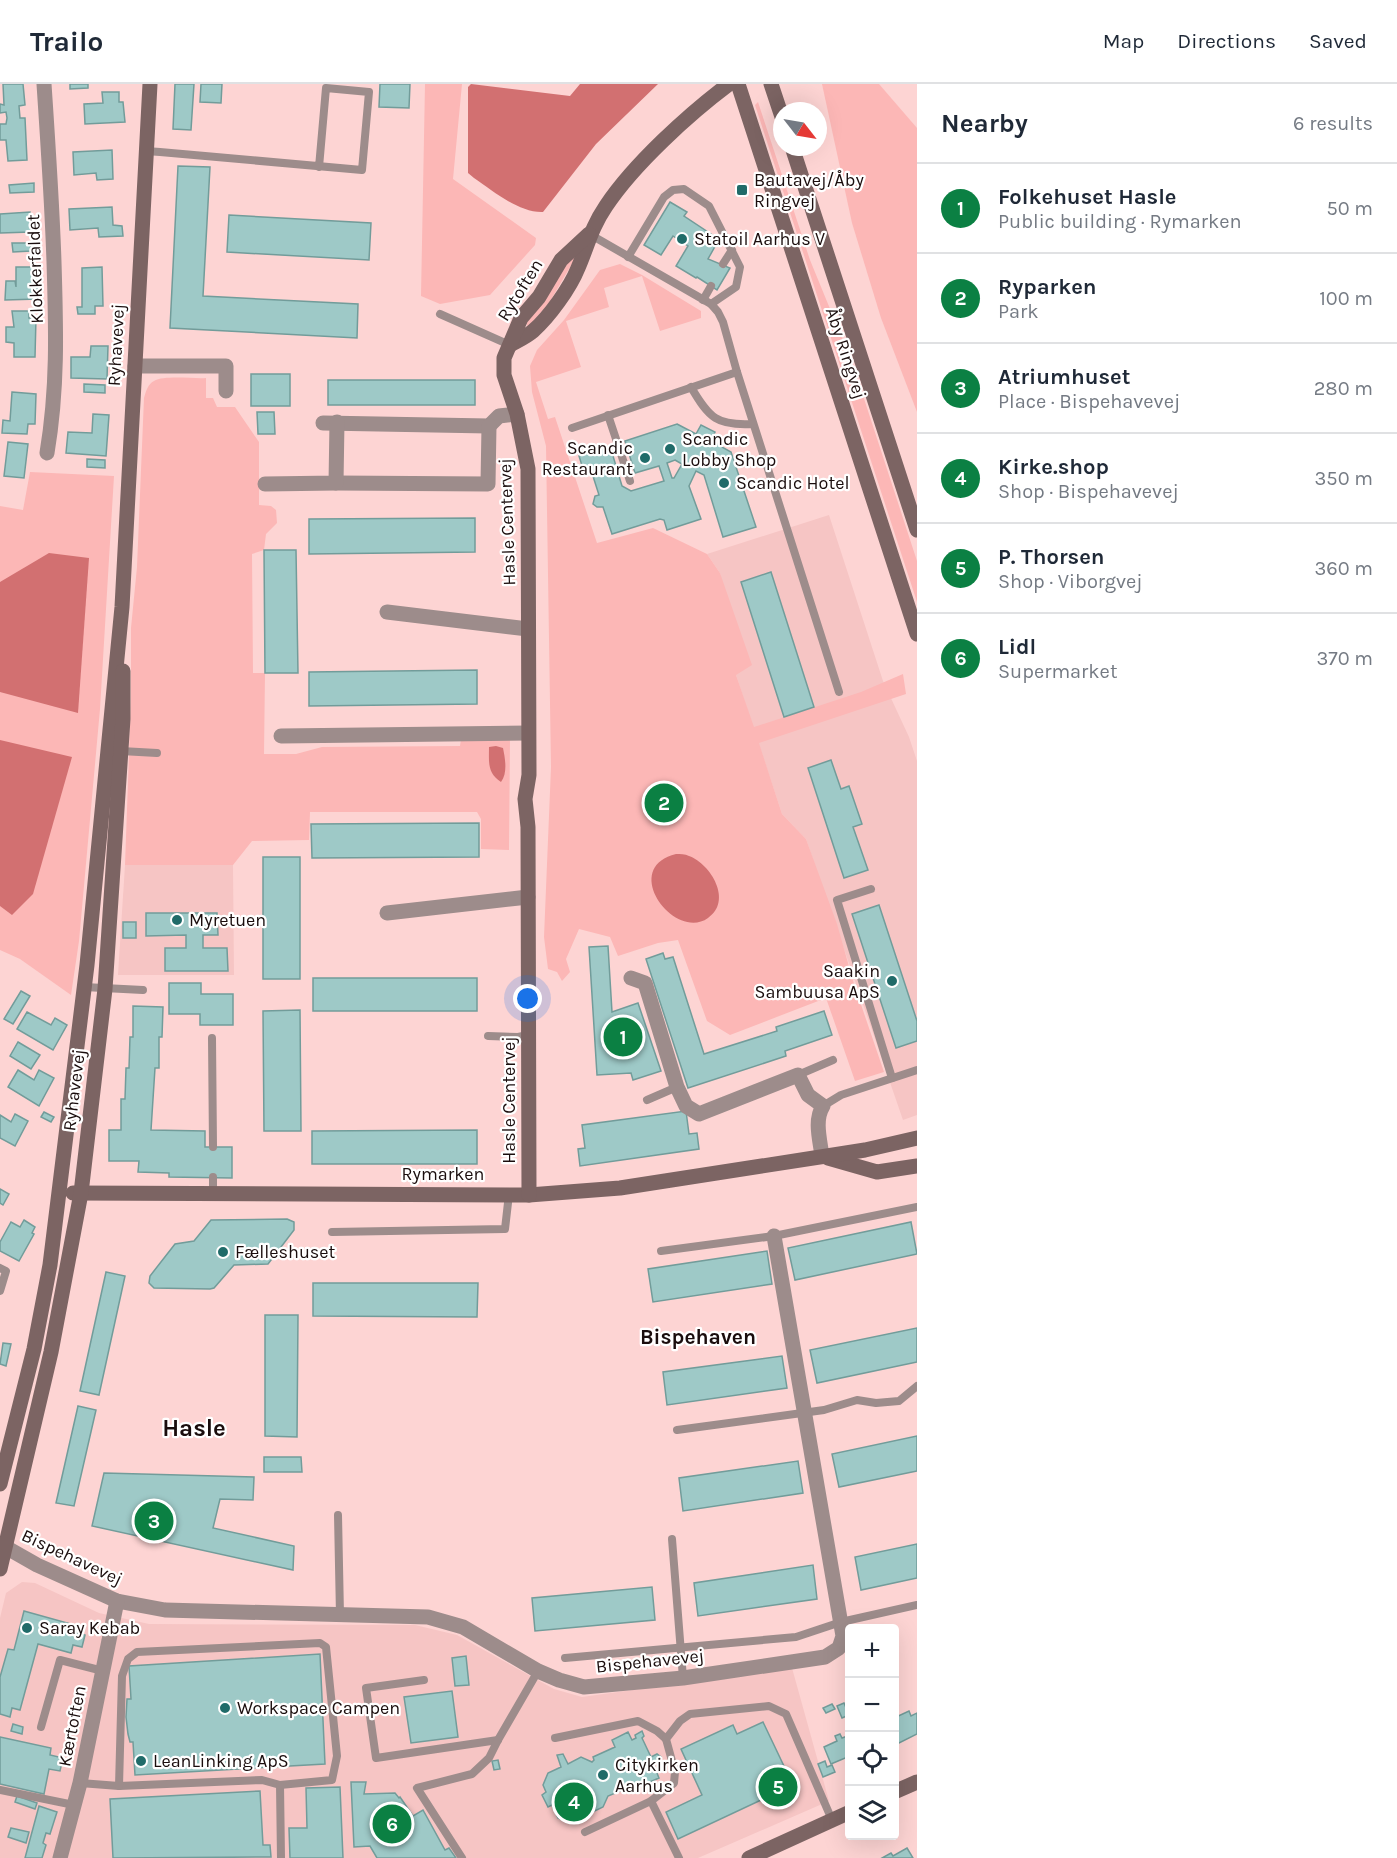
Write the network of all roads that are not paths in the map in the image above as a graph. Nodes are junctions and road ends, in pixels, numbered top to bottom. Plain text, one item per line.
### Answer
1 (44, 84) edge
2 (150, 84) edge
3 (729, 84) edge
4 (738, 84) edge
5 (771, 84) edge
6 (777, 102) edge
7 (146, 151) junction
8 (795, 156) edge
9 (319, 166) junction
10 (589, 234) junction
11 (732, 250) junction
12 (628, 257) junction
13 (723, 264) dead end
14 (711, 286) dead end
15 (707, 302) junction
16 (440, 314) dead end
17 (510, 345) junction
18 (135, 366) junction
19 (737, 372) junction
20 (691, 387) junction
21 (226, 391) dead end
22 (517, 414) junction
23 (608, 415) junction
24 (753, 424) junction
25 (489, 426) junction
26 (572, 428) dead end
27 (47, 453) dead end
28 (630, 481) dead end
29 (336, 483) junction
30 (265, 484) dead end
31 (917, 530) edge
32 (122, 607) junction
33 (387, 612) dead end
34 (528, 629) junction
35 (917, 634) edge
36 (838, 692) dead end
37 (528, 733) junction
38 (281, 736) dead end
39 (120, 752) junction
40 (157, 753) dead end
41 (871, 890) dead end
42 (528, 897) junction
43 (387, 913) dead end
44 (631, 978) dead end
45 (84, 987) junction
46 (105, 989) junction
47 (143, 990) dead end
48 (528, 1035) junction
49 (488, 1036) dead end
50 (212, 1038) dead end
51 (833, 1060) dead end
52 (917, 1070) edge
53 (798, 1075) junction
54 (892, 1078) junction
55 (677, 1087) junction
56 (647, 1100) dead end
57 (824, 1106) junction
58 (917, 1138) edge
59 (213, 1147) dead end
60 (822, 1156) junction
61 (917, 1166) edge
62 (213, 1177) dead end
63 (60, 1193) junction
64 (81, 1193) junction
65 (213, 1194) junction
66 (509, 1194) junction
67 (529, 1195) junction
68 (917, 1207) edge
69 (332, 1232) dead end
70 (774, 1236) junction
71 (661, 1251) dead end
72 (0, 1268) edge
73 (0, 1291) edge
74 (917, 1386) edge
75 (804, 1412) junction
76 (677, 1430) dead end
77 (0, 1484) edge
78 (338, 1515) dead end
79 (672, 1539) dead end
80 (3, 1546) edge
81 (0, 1569) edge
82 (117, 1601) junction
83 (917, 1605) edge
84 (340, 1615) junction
85 (841, 1623) junction
86 (679, 1648) junction
87 (565, 1658) dead end
88 (103, 1671) junction
89 (538, 1671) junction
90 (683, 1678) junction
91 (424, 1680) dead end
92 (41, 1727) dead end
93 (555, 1738) dead end
94 (666, 1739) junction
95 (498, 1740) junction
96 (917, 1782) edge
97 (80, 1784) junction
98 (280, 1785) junction
99 (120, 1786) junction
100 (0, 1790) edge
101 (899, 1790) edge
102 (651, 1801) junction
103 (74, 1805) junction
104 (845, 1814) edge
105 (832, 1820) junction
106 (585, 1832) dead end
107 (60, 1858) edge
108 (281, 1858) edge
109 (462, 1858) edge
110 (679, 1858) edge
111 (749, 1858) edge

1 - 27 street, Klokkerfaldet
2 - 7 street, Ryhavevej
3 - 10 street, Rytoften
4 - 35 street, Åby Ringvej
5 - 6 street
7 - 9 lane
7 - 18 street, Ryhavevej
8 - 31 street, Åby Ringvej
9 - 9 lane
10 - 12 lane
10 - 17 street, Rytoften
11 - 12 lane
11 - 13 lane
11 - 15 lane
12 - 15 lane
14 - 15 lane
15 - 19 lane
16 - 17 lane
17 - 22 street, Hasle Centervej
18 - 21 street
18 - 32 street, Ryhavevej
19 - 20 lane
19 - 24 lane
20 - 23 lane
20 - 24 lane
22 - 25 street
22 - 34 street, Hasle Centervej
23 - 26 lane
23 - 28 lane
24 - 36 lane
25 - 29 street, Hasle Centervej
25 - 29 street
29 - 30 street, Hasle Centervej
32 - 39 street, Ryhavevej
32 - 45 street, Ryhavevej
33 - 34 street
34 - 37 street, Hasle Centervej
37 - 38 street
37 - 42 street, Hasle Centervej
39 - 40 lane
39 - 46 street, Ryhavevej
41 - 54 lane
42 - 43 street
42 - 48 street, Hasle Centervej
44 - 55 street
45 - 46 lane
45 - 63 street, Ryhavevej
46 - 47 lane
46 - 64 street, Ryhavevej
48 - 49 lane
48 - 67 street, Hasle Centervej
50 - 59 lane
51 - 53 lane
52 - 54 lane
53 - 55 street
53 - 57 street
54 - 57 lane
55 - 56 lane
57 - 60 street
58 - 60 street, Rymarken
60 - 61 street, Rymarken
60 - 67 street, Rymarken
62 - 65 lane
63 - 64 street, Rymarken
63 - 77 street, Ryhavevej
64 - 65 street, Rymarken
64 - 80 street, Ryhavevej
65 - 66 street, Rymarken
66 - 67 street, Rymarken
66 - 69 lane
68 - 70 lane
70 - 71 lane
70 - 75 street, Bispehavevej
72 - 73 lane
74 - 75 lane
75 - 76 lane
75 - 85 street, Bispehavevej
78 - 84 lane
79 - 86 lane
80 - 81 street, Ryhavevej
80 - 82 street, Bispehavevej
82 - 84 street, Bispehavevej
82 - 88 street, Kærtoften
83 - 85 lane
84 - 89 street, Bispehavevej
85 - 86 lane
85 - 90 street, Bispehavevej
86 - 87 lane
86 - 90 lane
88 - 92 lane
88 - 97 street, Kærtoften
89 - 90 street, Bispehavevej
89 - 95 lane
91 - 95 lane
93 - 94 lane
94 - 102 lane
94 - 105 lane
95 - 109 lane
96 - 101 street
97 - 99 lane
97 - 103 street, Kærtoften
98 - 99 lane
98 - 99 lane
98 - 108 lane
100 - 103 lane
102 - 106 lane
102 - 110 lane
103 - 107 street, Kærtoften
104 - 105 street
105 - 111 street

